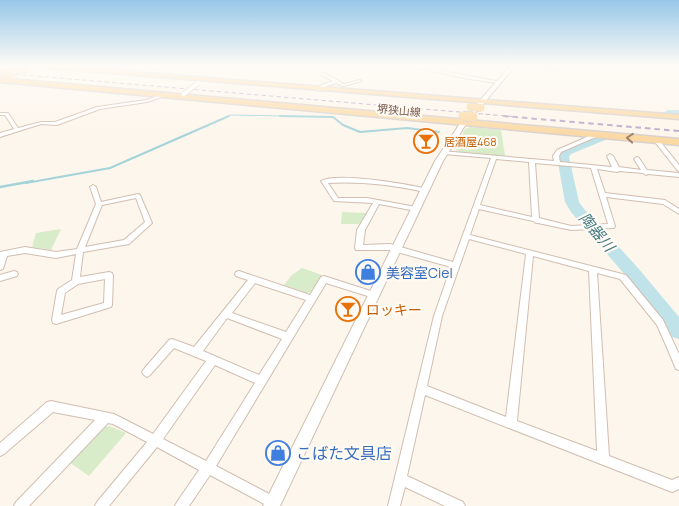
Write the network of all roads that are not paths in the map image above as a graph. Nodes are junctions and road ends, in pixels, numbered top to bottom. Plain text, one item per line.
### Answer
1 (126, 89) edge
2 (172, 89) edge
3 (191, 89) edge
4 (230, 89) edge
5 (299, 89) edge
6 (494, 89) edge
7 (320, 90) joint
8 (163, 94) junction
9 (183, 95) junction
10 (481, 105) junction
11 (0, 114) edge
12 (679, 117) edge
13 (463, 119) junction
14 (679, 124) edge
15 (17, 130) junction
16 (679, 134) edge
17 (0, 135) edge
18 (596, 135) junction
19 (657, 140) junction
20 (679, 142) edge
21 (444, 152) junction
22 (610, 156) dead end
23 (494, 157) junction
24 (637, 159) dead end
25 (532, 161) junction
26 (559, 164) junction
27 (594, 167) junction
28 (679, 169) edge
29 (618, 170) junction
30 (646, 172) junction
31 (679, 175) edge
32 (94, 187) dead end
33 (425, 190) junction
34 (603, 195) junction
35 (378, 202) junction
36 (99, 204) junction
37 (476, 206) junction
38 (416, 209) junction
39 (679, 212) edge
40 (536, 220) junction
41 (466, 236) junction
42 (396, 249) junction
43 (80, 250) junction
44 (530, 253) junction
45 (2, 254) edge
46 (456, 266) junction
47 (0, 267) edge
48 (593, 269) junction
49 (14, 274) dead end
50 (239, 274) dead end
51 (0, 278) edge
52 (254, 279) junction
53 (76, 281) junction
54 (374, 295) junction
55 (312, 299) junction
56 (226, 314) junction
57 (288, 337) junction
58 (196, 352) junction
59 (213, 360) junction
60 (679, 366) edge
61 (147, 372) dead end
62 (261, 381) junction
63 (421, 389) junction
64 (106, 418) junction
65 (511, 423) junction
66 (155, 441) junction
67 (0, 450) edge
68 (604, 459) junction
69 (208, 468) junction
70 (401, 479) junction
71 (679, 484) edge
72 (272, 504) edge
73 (20, 506) edge
74 (101, 506) edge
75 (181, 506) edge
76 (394, 506) edge
77 (459, 506) edge

1 - 8 main road
2 - 13 main road, 堺狭山線
3 - 9 street, bridge
4 - 10 main road, 堺狭山線, bridge
5 - 7 main road
6 - 10 street
7 - 10 main road
8 - 9 main road
8 - 15 street
9 - 13 main road
10 - 12 main road
10 - 13 street
10 - 14 main road, 堺狭山線
11 - 15 street
13 - 16 main road, 堺狭山線, bridge
13 - 18 main road
13 - 21 street
15 - 17 street
19 -> 18 main road
18 - 26 street
19 - 20 main road
19 - 28 street
21 - 23 street
21 - 33 street
22 - 29 street
23 - 25 street
23 - 37 street
24 - 30 street
25 - 26 street
25 - 40 street
26 - 27 street
27 - 29 street
27 - 34 street
29 - 30 street
30 - 31 street
32 - 36 street
33 - 35 street
33 - 38 street
34 - 39 street
34 - 40 street
35 - 38 street
35 - 42 street
36 - 43 street
36 - 43 street
37 - 40 street
37 - 41 street
38 - 42 street
41 - 44 street
41 - 46 street
42 - 46 street
42 - 54 street
43 - 45 street
43 - 53 street
44 - 48 street
44 - 65 street
45 - 47 street
46 - 63 street
48 - 60 street
48 - 68 street
49 - 51 street
50 - 52 street
52 - 55 street
52 - 56 street
53 - 53 street
54 - 55 street
54 - 72 street
55 - 57 street
56 - 57 street
56 - 58 street
57 - 62 street
58 - 59 street
58 - 61 street
59 - 62 street
59 - 66 street
62 - 69 street
63 - 65 street
63 - 70 street
64 - 66 street
64 - 67 street
64 - 73 street
65 - 68 street
66 - 69 street
66 - 74 street
68 - 71 street
69 - 72 street
69 - 75 street
70 - 76 street
70 - 77 street

